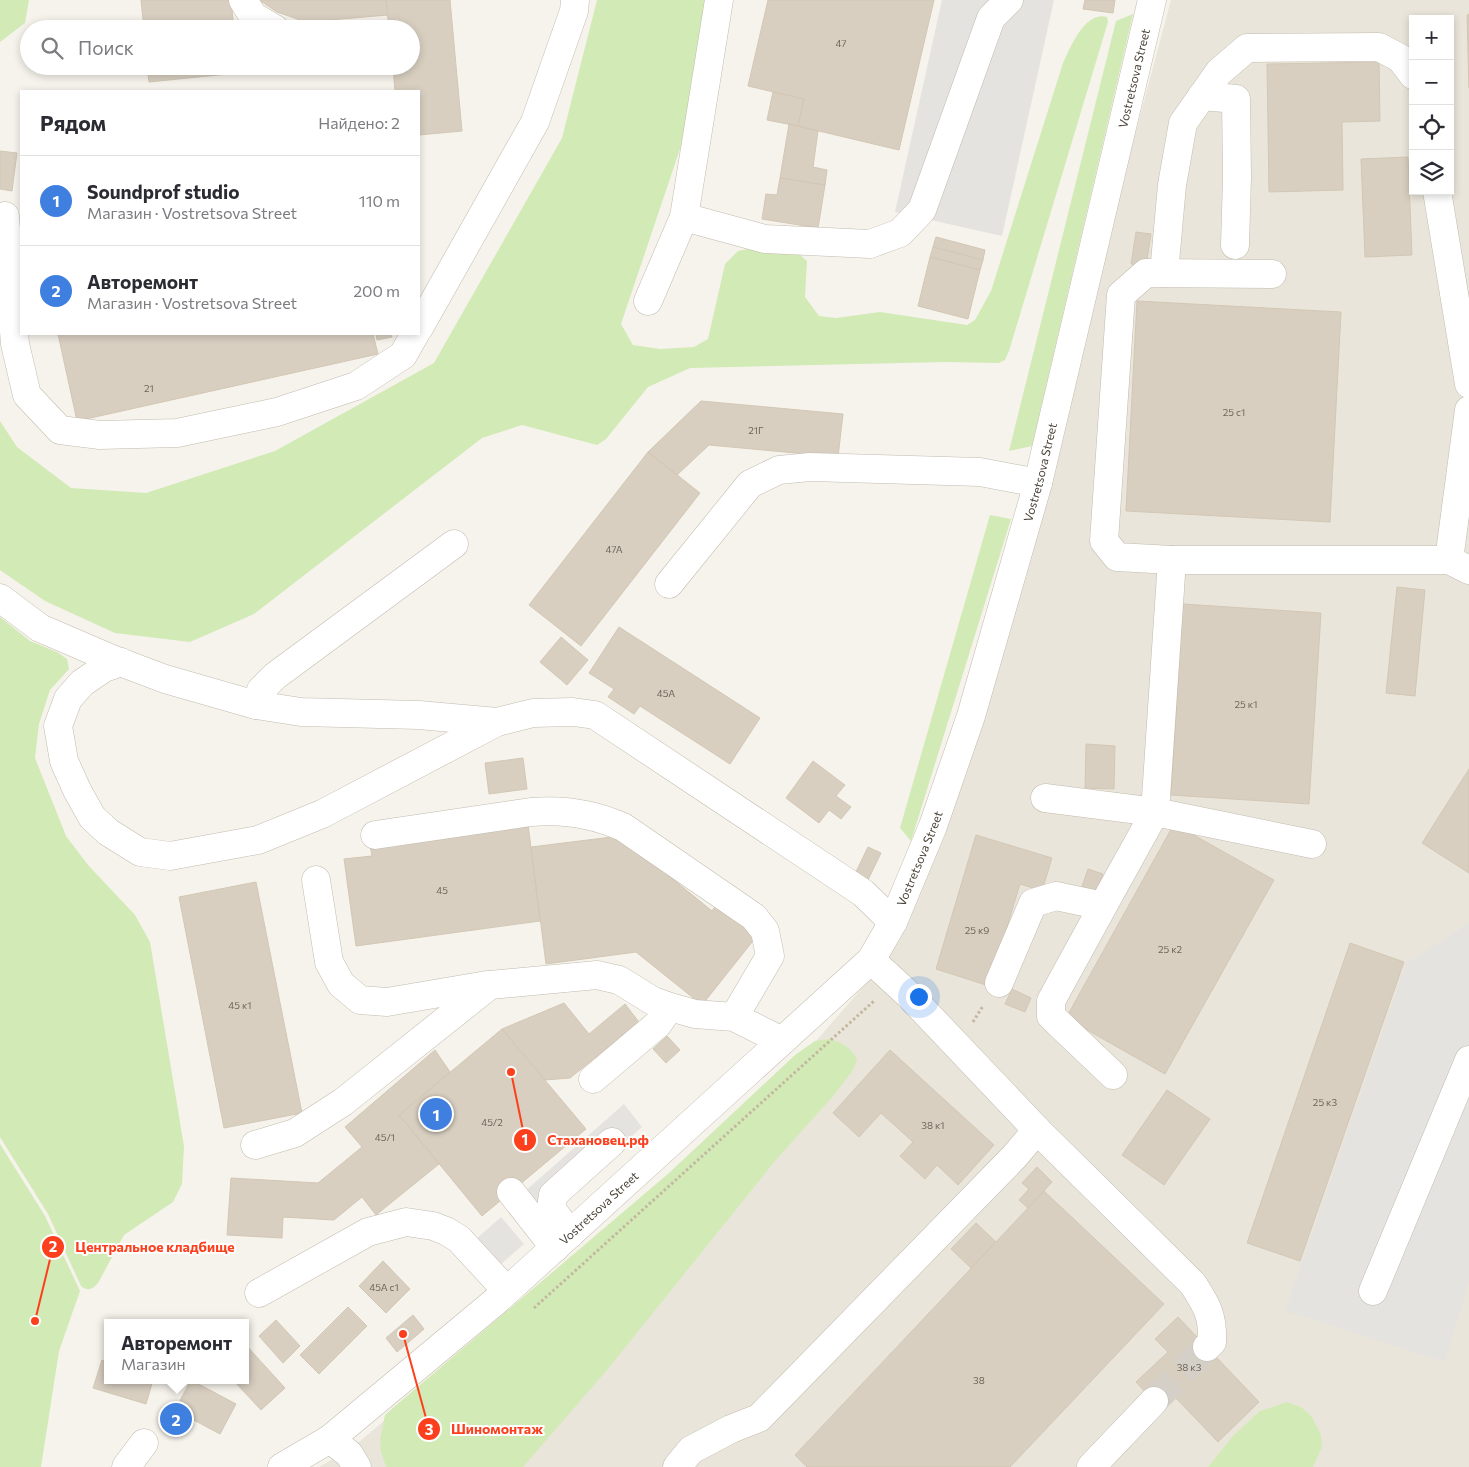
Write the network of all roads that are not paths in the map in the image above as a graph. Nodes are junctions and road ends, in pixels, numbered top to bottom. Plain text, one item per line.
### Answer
1 (244, 0) edge
2 (575, 0) edge
3 (719, 0) edge
4 (1009, 0) edge
5 (1152, 0) edge
6 (260, 20) edge
7 (1409, 70) edge
8 (1202, 96) junction
9 (1438, 195) edge
10 (5, 216) dead end
11 (684, 217) junction
12 (1235, 245) dead end
13 (1164, 272) junction
14 (1272, 274) dead end
15 (648, 301) dead end
16 (420, 326) edge
17 (414, 335) edge
18 (1469, 384) edge
19 (1469, 410) edge
20 (1038, 483) junction
21 (454, 544) dead end
22 (1172, 560) junction
23 (1459, 565) edge
24 (668, 584) dead end
25 (0, 598) edge
26 (121, 662) junction
27 (256, 705) junction
28 (497, 722) junction
29 (1045, 798) dead end
30 (1155, 812) junction
31 (375, 835) dead end
32 (1312, 844) dead end
33 (316, 880) dead end
34 (1103, 906) junction
35 (893, 922) junction
36 (871, 960) junction
37 (999, 983) dead end
38 (490, 984) junction
39 (670, 1007) junction
40 (734, 1017) junction
41 (782, 1041) junction
42 (1469, 1060) edge
43 (1113, 1075) dead end
44 (593, 1079) dead end
45 (1037, 1130) junction
46 (612, 1142) dead end
47 (255, 1145) dead end
48 (511, 1192) dead end
49 (562, 1241) junction
50 (507, 1291) junction
51 (1373, 1291) dead end
52 (258, 1293) dead end
53 (1207, 1347) tunnel mouth
54 (1154, 1401) tunnel mouth
55 (330, 1439) junction
56 (144, 1442) dead end
57 (126, 1467) edge
58 (282, 1467) edge
59 (357, 1467) edge
60 (677, 1467) edge
61 (1091, 1467) edge

1 - 6 street
2 - 16 street
3 - 11 street
4 - 11 street
5 - 20 street, Vostretsova Street
7 - 8 street
8 - 12 street
8 - 13 street
9 - 18 street
10 - 17 street
11 - 15 street
13 - 14 street
13 - 22 street
19 - 23 street
20 - 24 street
20 - 35 street, Vostretsova Street
21 - 27 street
22 - 23 street
22 - 30 street
25 - 26 street
26 - 27 street
26 - 28 street
27 - 28 street
28 - 35 street
29 - 30 street
30 - 32 street
30 - 34 street
31 - 40 street
33 - 38 street
34 - 37 street
34 - 43 street
35 - 36 street, Vostretsova Street
36 - 41 street, Vostretsova Street
36 - 45 street
38 - 39 street
38 - 47 street
39 - 40 street
39 - 44 street
40 - 41 street
41 - 49 street, Vostretsova Street
42 - 51 street
45 - 53 street
45 - 60 street
46 - 49 street
48 - 49 street
49 - 50 street, Vostretsova Street
50 - 52 street
50 - 55 street, Vostretsova Street
54 - 61 street
55 - 58 street, Vostretsova Street
55 - 59 street
56 - 57 street

